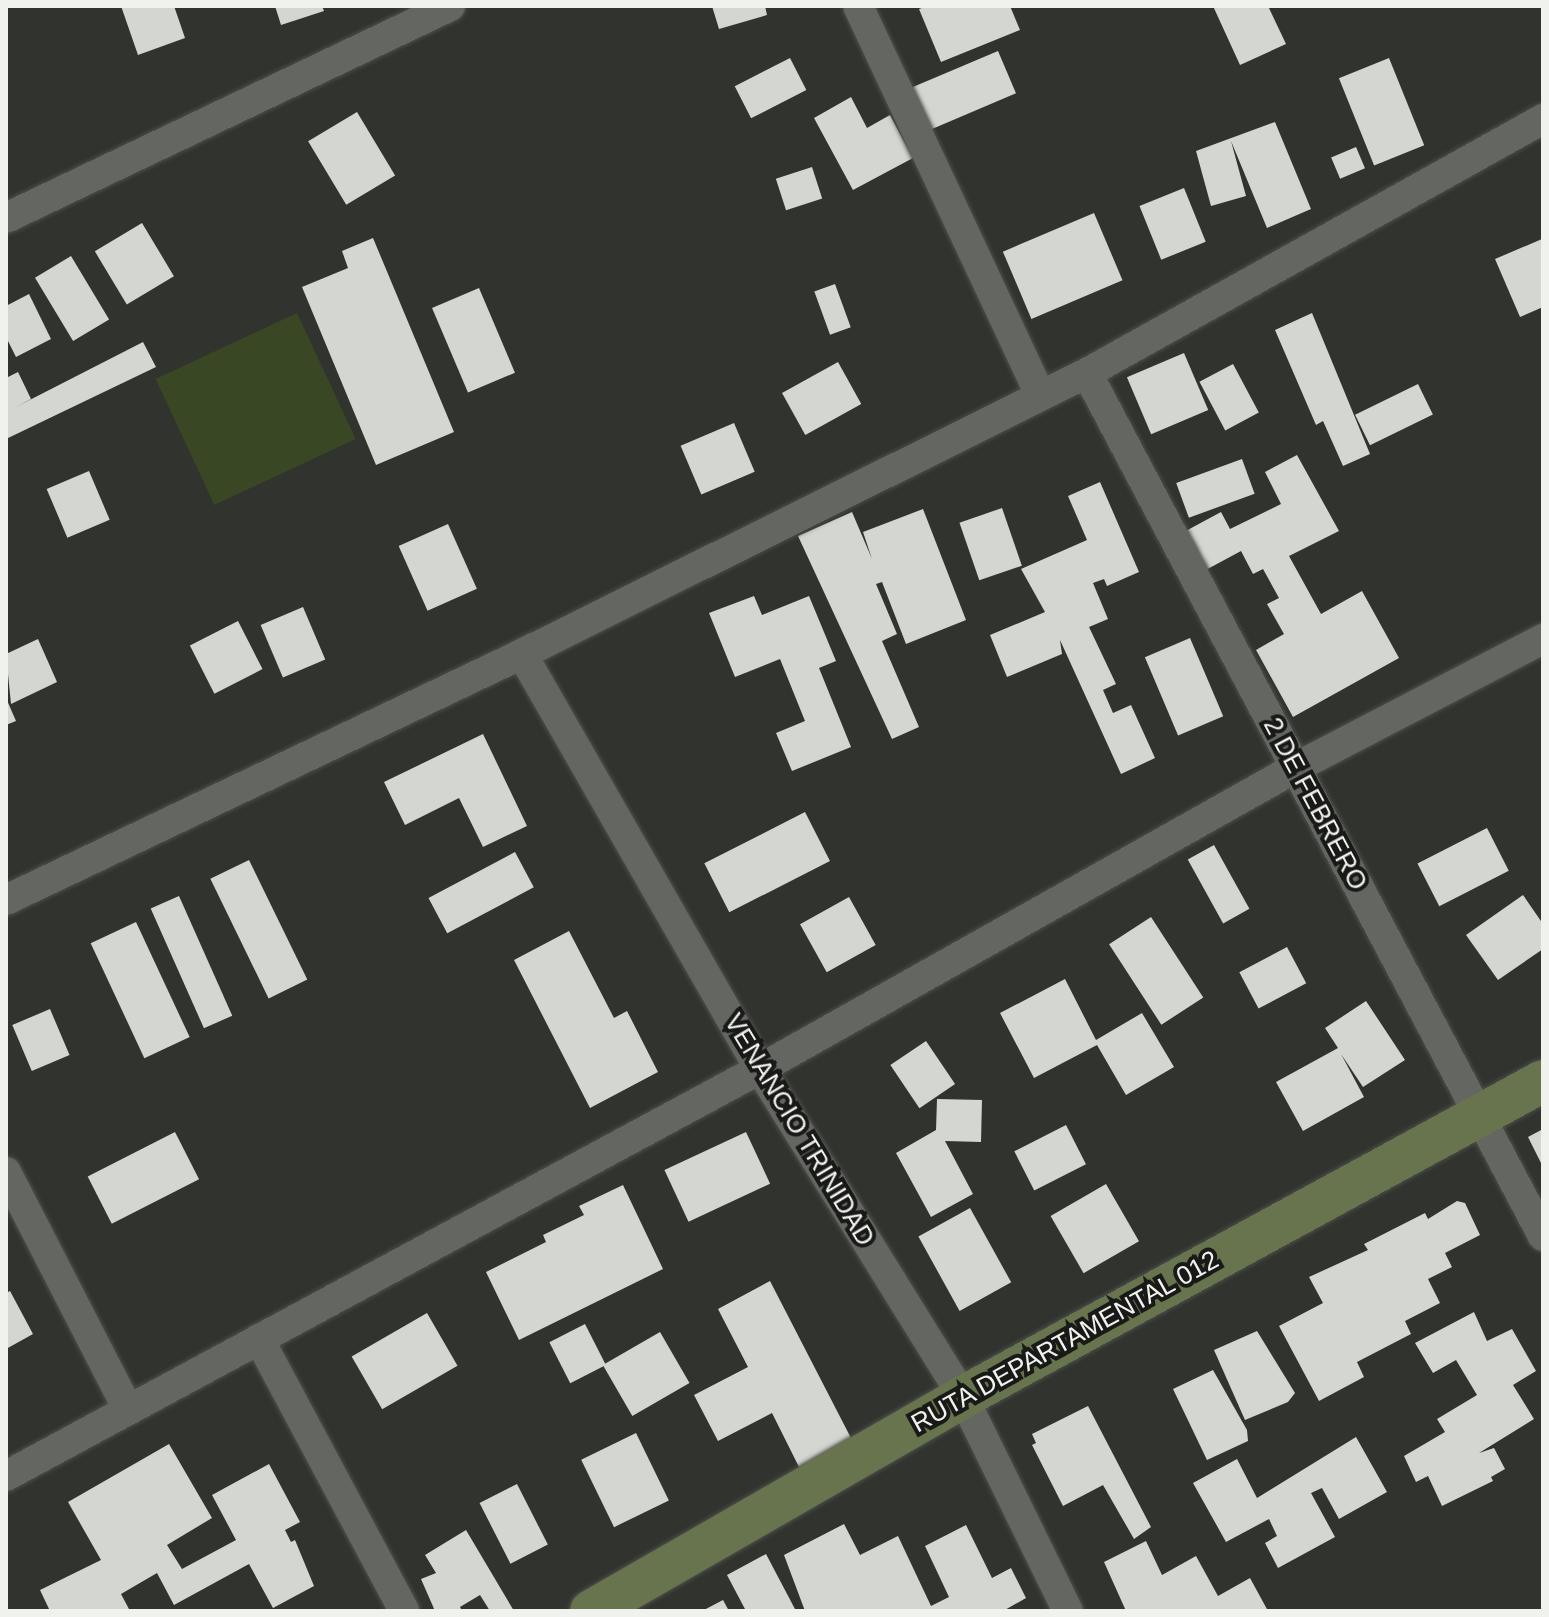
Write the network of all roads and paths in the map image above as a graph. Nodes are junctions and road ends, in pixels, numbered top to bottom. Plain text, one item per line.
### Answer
1 (450, 6) edge
2 (858, 6) edge
3 (1543, 119) edge
4 (6, 218) edge
5 (1087, 373) junction
6 (1039, 393) junction
7 (1543, 639) edge
8 (522, 654) junction
9 (1295, 768) junction
10 (6, 900) edge
11 (760, 1069) junction
12 (1543, 1081) edge
13 (1482, 1115) junction
14 (6, 1172) edge
15 (1543, 1236) edge
16 (259, 1339) junction
17 (963, 1397) junction
18 (127, 1407) junction
19 (6, 1476) edge
20 (404, 1611) edge
21 (591, 1611) edge
22 (1068, 1611) edge

1 - 4 street
2 - 6 street
3 - 5 street
5 - 6 street
5 - 9 street, 2 DE FEBRERO
6 - 8 street
7 - 9 street
8 - 10 street
8 - 11 street, VENANCIO TRINIDAD
9 - 11 street
9 - 13 street, 2 DE FEBRERO
11 - 16 street
11 - 17 street, VENANCIO TRINIDAD
12 - 13 main road, RUTA DEPARTAMENTAL 012
13 - 15 street, 2 DE FEBRERO
13 - 17 main road, RUTA DEPARTAMENTAL 012
14 - 18 street
16 - 18 street
16 - 20 street
17 - 21 main road, RUTA DEPARTAMENTAL 012
17 - 22 street, VENANCIO TRINIDAD
18 - 19 street

